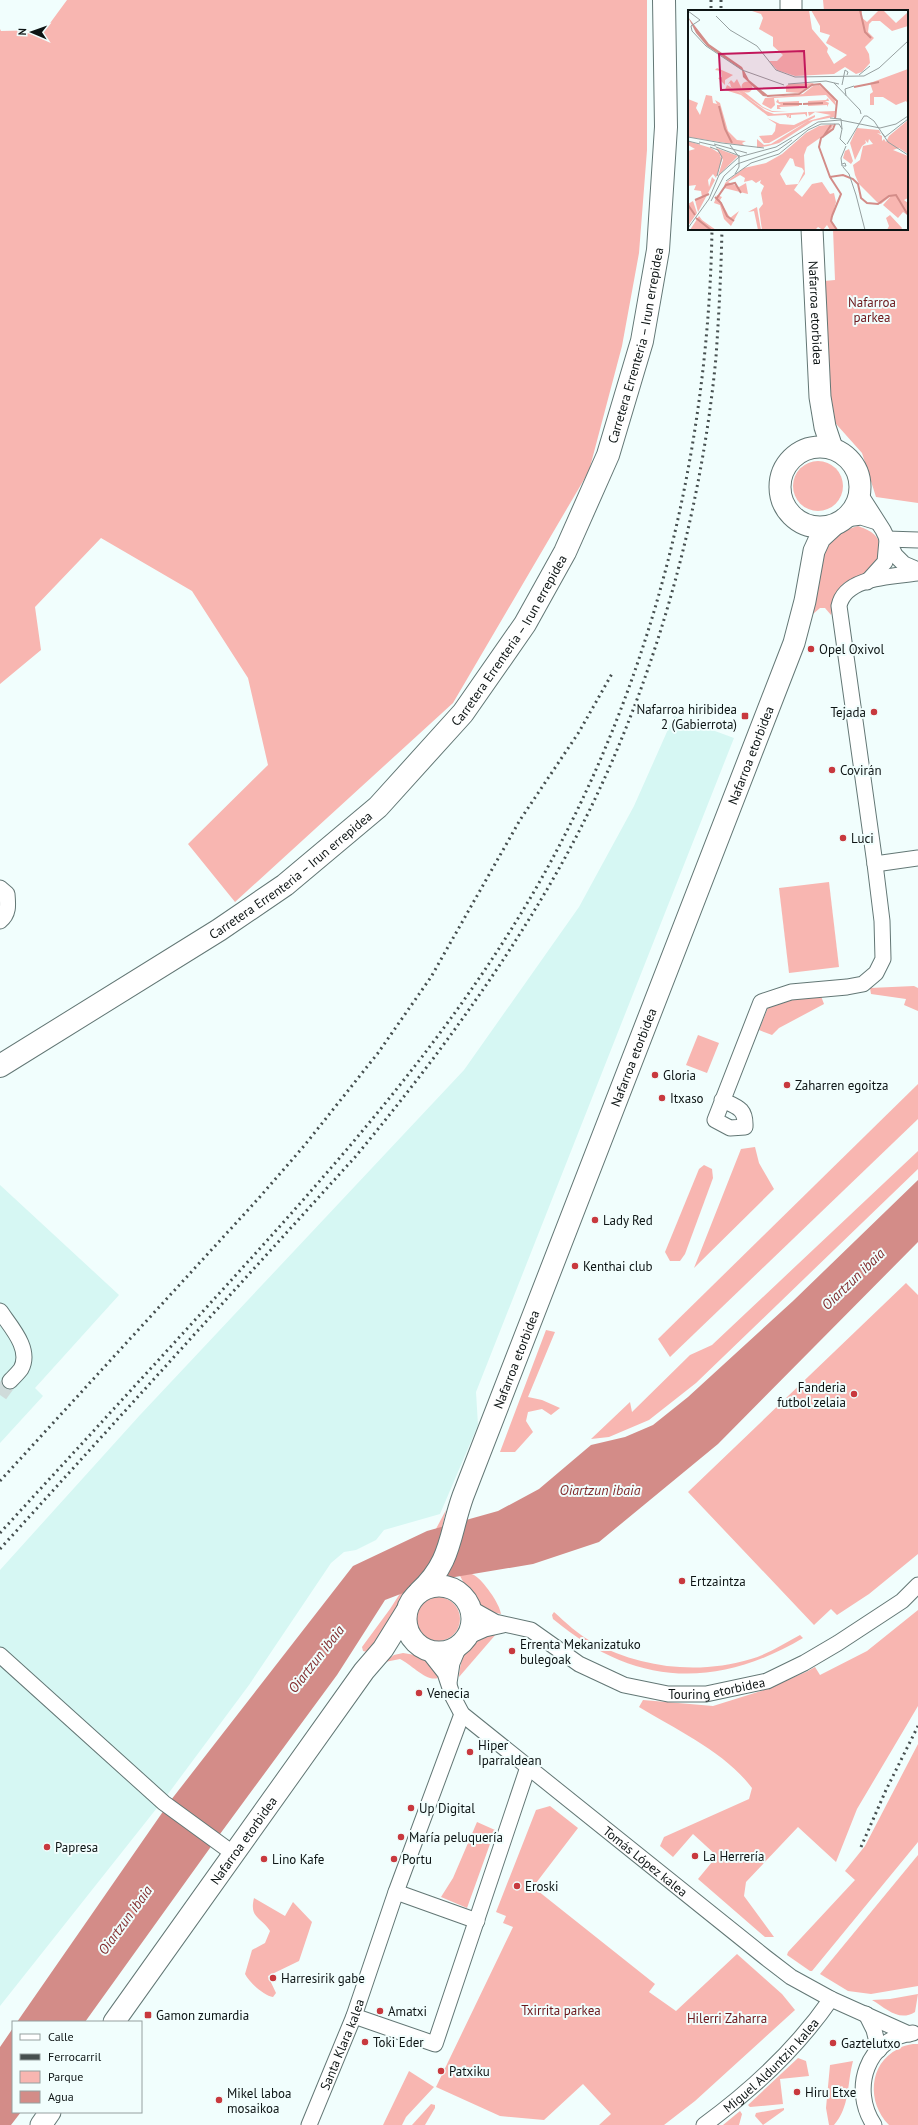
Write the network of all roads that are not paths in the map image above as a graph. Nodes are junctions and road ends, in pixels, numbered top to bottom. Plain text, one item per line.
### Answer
1 (664, 0) edge
2 (812, 230) edge
3 (820, 397) junction
4 (832, 448) junction
5 (804, 450) junction
6 (860, 494) junction
7 (799, 521) junction
8 (877, 522) junction
9 (839, 523) junction
10 (887, 539) junction
11 (918, 540) edge
12 (810, 563) junction
13 (918, 572) edge
14 (867, 582) junction
15 (918, 858) edge
16 (875, 864) junction
17 (0, 888) edge
18 (0, 921) edge
19 (0, 1066) edge
20 (722, 1100) dead end
21 (0, 1311) edge
22 (10, 1381) tunnel mouth
23 (449, 1549) junction
24 (918, 1585) edge
25 (419, 1592) junction
26 (465, 1601) junction
27 (406, 1612) junction
28 (504, 1625) junction
29 (464, 1641) junction
30 (421, 1646) junction
31 (0, 1655) edge
32 (374, 1660) junction
33 (449, 1683) junction
34 (462, 1714) junction
35 (528, 1767) junction
36 (226, 1849) junction
37 (396, 1892) junction
38 (477, 1921) junction
39 (831, 1999) junction
40 (866, 2014) junction
41 (354, 2016) junction
42 (115, 2021) edge
43 (914, 2033) edge
44 (879, 2050) junction
45 (49, 2113) edge
46 (41, 2125) edge
47 (309, 2125) edge
48 (704, 2125) edge
49 (874, 2125) edge

1 - 19 main road, Carretera Errenteria – Irun errepidea
2 - 3 main road, Nafarroa etorbidea
3 - 4 main road, Nafarroa etorbidea
3 - 5 main road, Nafarroa etorbidea
4 - 5 main road, Nafarroa etorbidea
4 - 6 main road
5 - 7 main road, Nafarroa etorbidea
6 - 8 street
6 - 9 main road, Nafarroa etorbidea
7 - 9 main road, Nafarroa etorbidea
7 - 12 main road, Nafarroa etorbidea
8 - 9 street
8 - 10 street
9 - 12 main road, Nafarroa etorbidea
10 - 11 street
10 - 13 street
10 - 14 street
12 - 23 main road, Nafarroa etorbidea
13 - 14 street
14 - 16 street
15 - 16 street
16 - 20 street
17 - 18 street
21 - 22 street
23 - 25 main road, Nafarroa etorbidea
23 - 26 main road, Nafarroa etorbidea
24 - 28 street, Touring etorbidea
25 - 26 main road
25 - 27 main road
26 - 28 street, Touring etorbidea
26 - 29 main road
27 - 30 main road
27 - 32 main road, Nafarroa etorbidea
28 - 29 street, Touring etorbidea
29 - 30 main road
29 - 33 street, Tomás López kalea
30 - 32 main road, Nafarroa etorbidea
30 - 33 street, Tomás López kalea
31 - 36 street
32 - 36 main road, Nafarroa etorbidea
33 - 34 street, Tomás López kalea
34 - 35 street, Tomás López kalea
34 - 37 street, Santa Klara kalea
35 - 38 street
35 - 39 street, Tomás López kalea
36 - 42 main road, Nafarroa etorbidea
37 - 38 street
37 - 41 street, Santa Klara kalea
38 - 41 street
39 - 40 street, Tomás López kalea
39 - 48 street, Miguel Alduntzin kalea
40 - 43 street, Tomás López kalea
40 - 44 street
41 - 47 street, Santa Klara kalea
43 - 44 street
44 - 49 street
45 - 46 main road

